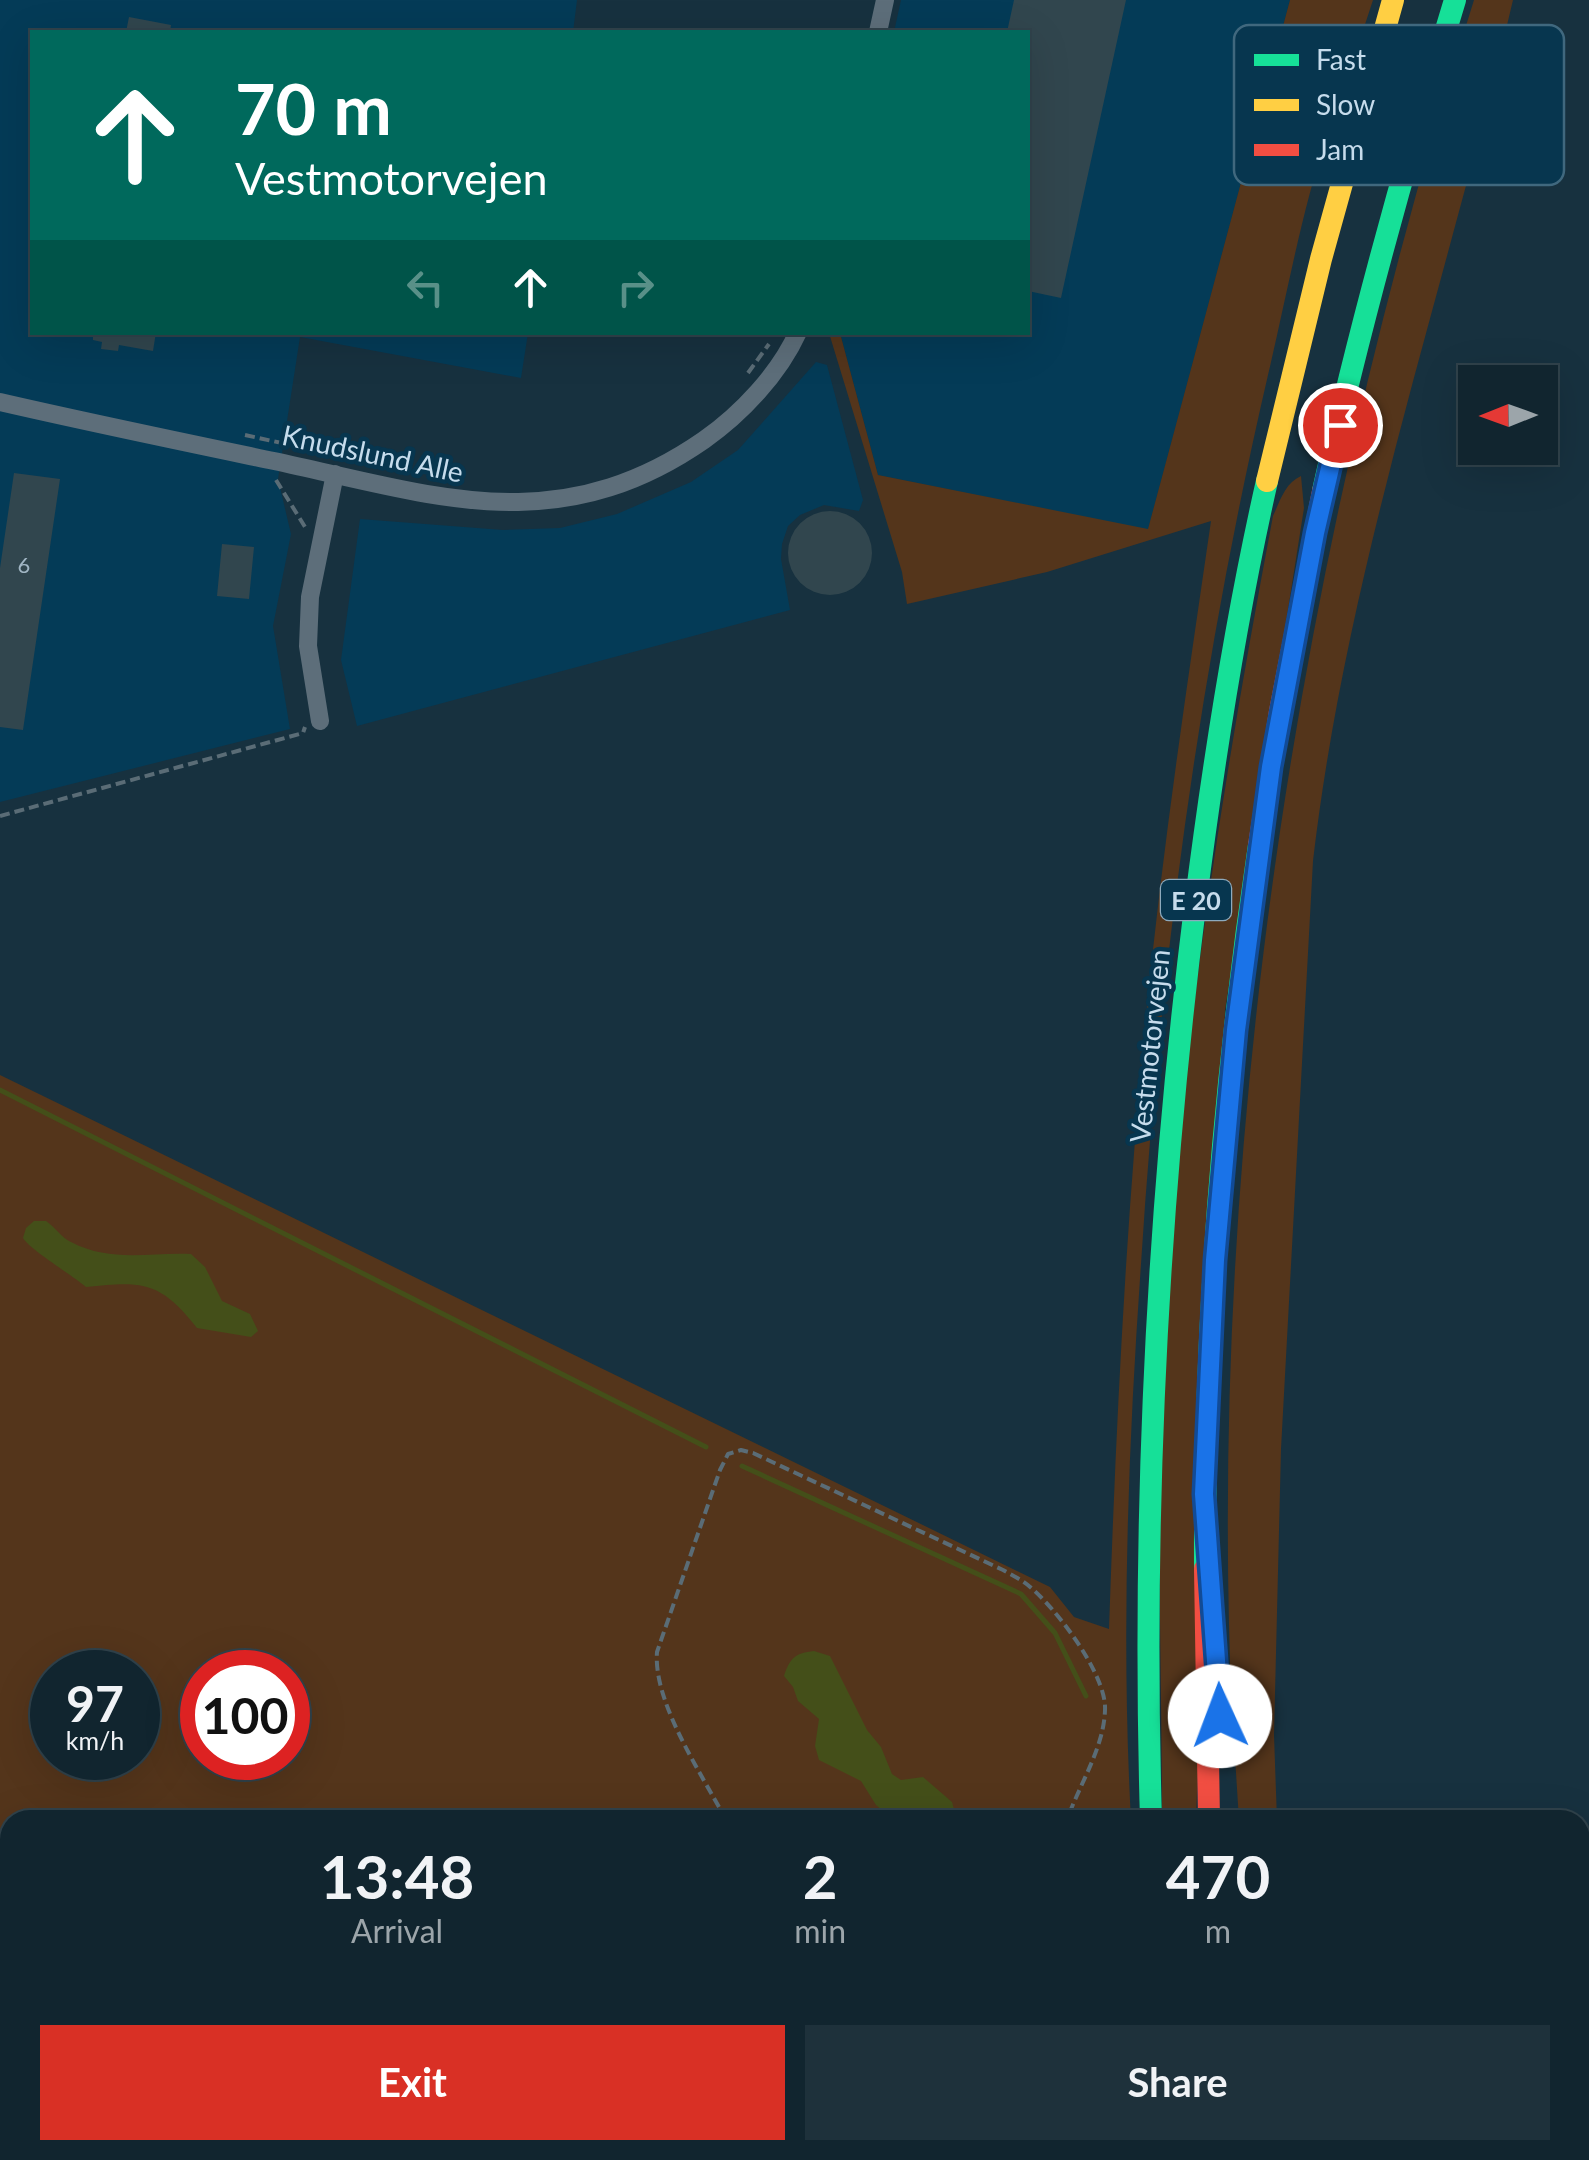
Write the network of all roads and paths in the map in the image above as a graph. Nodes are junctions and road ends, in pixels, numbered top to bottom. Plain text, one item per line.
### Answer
1 (885, 0) edge
2 (1393, 0) edge
3 (1455, 0) edge
4 (1386, 25) edge
5 (1447, 25) edge
6 (878, 30) edge
7 (1338, 185) edge
8 (1401, 185) edge
9 (776, 335) edge
10 (796, 335) edge
11 (745, 377) dead end
12 (0, 402) edge
13 (240, 434) dead end
14 (389, 467) dead end
15 (335, 474) junction
16 (320, 721) joint
17 (0, 816) edge
18 (1204, 1521) junction
19 (721, 1810) edge
20 (1071, 1810) edge
21 (1151, 1810) edge
22 (1209, 1810) edge
23 (1224, 1810) edge

1 - 6 street
2 - 4 highway, Vestmotorvejen / E 20
3 - 5 highway, E 20
7 - 21 highway, Vestmotorvejen / E 20
8 - 18 highway, E 20
9 - 11 path
10 - 15 street, Knudslund Alle
12 - 15 street, Knudslund Alle
13 - 14 path
15 - 16 street
16 - 17 path
18 - 22 highway, E 20
18 - 23 highway, E 20
19 - 20 path

